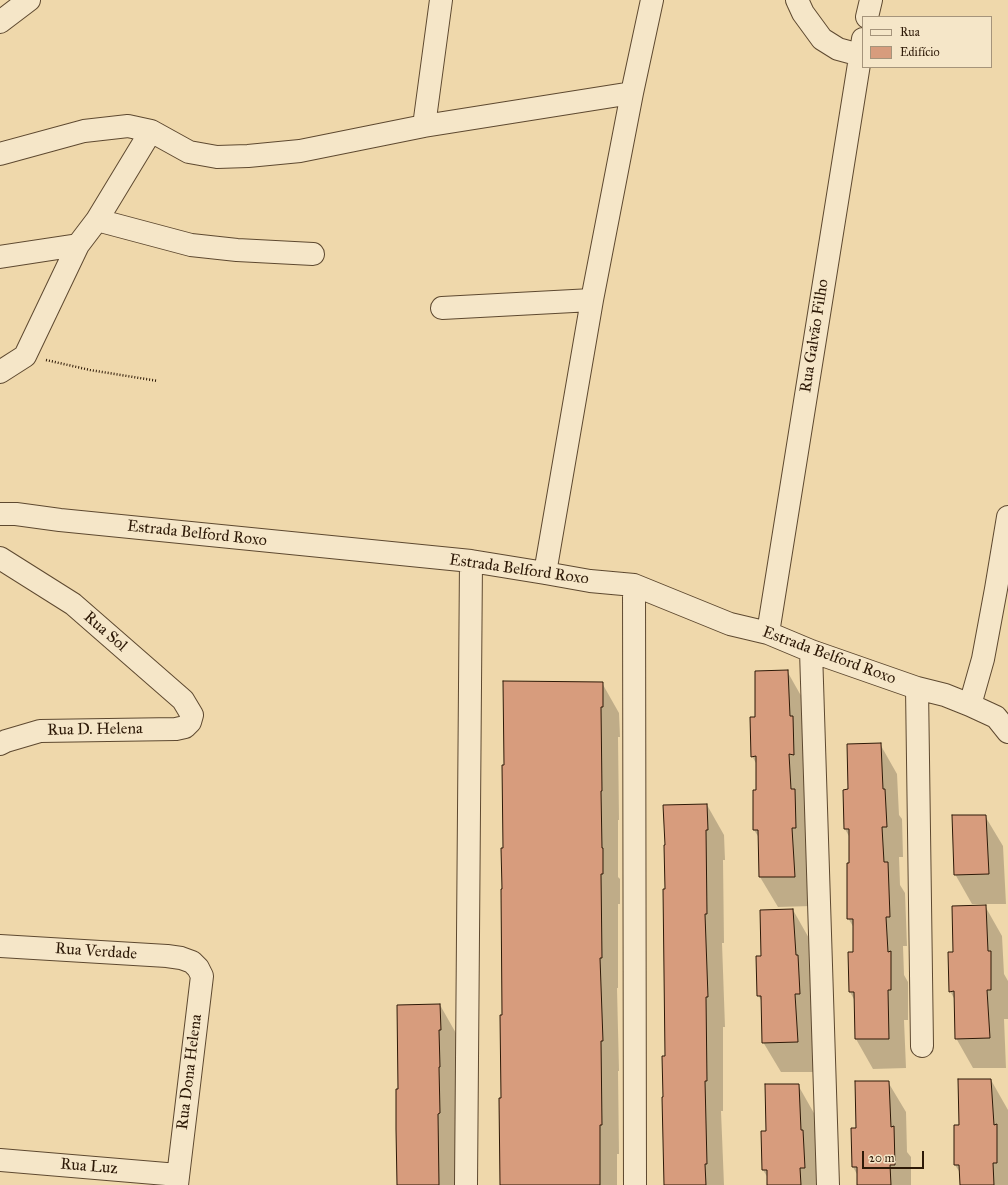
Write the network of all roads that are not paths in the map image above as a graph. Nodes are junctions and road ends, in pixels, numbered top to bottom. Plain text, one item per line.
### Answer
1 (29, 0) edge
2 (441, 0) edge
3 (652, 0) edge
4 (797, 0) edge
5 (871, 0) edge
6 (867, 16) edge
7 (0, 22) edge
8 (861, 47) edge
9 (632, 94) junction
10 (424, 126) junction
11 (151, 131) junction
12 (0, 154) edge
13 (97, 220) junction
14 (78, 245) junction
15 (312, 254) dead end
16 (0, 257) edge
17 (592, 300) junction
18 (442, 308) dead end
19 (0, 372) edge
20 (0, 514) edge
21 (1008, 517) edge
22 (0, 558) edge
23 (471, 561) junction
24 (545, 573) junction
25 (634, 585) junction
26 (768, 633) junction
27 (811, 651) junction
28 (917, 688) junction
29 (970, 705) junction
30 (190, 722) joint
31 (1008, 732) edge
32 (0, 744) edge
33 (0, 946) edge
34 (192, 962) joint
35 (922, 1046) dead end
36 (0, 1160) edge
37 (177, 1180) edge
38 (466, 1185) edge
39 (635, 1185) edge
40 (828, 1185) edge

1 - 7 street
2 - 10 street
3 - 9 street
4 - 8 street
5 - 6 street
8 - 26 street, Rua Galvão Filho
9 - 10 street
9 - 17 street
10 - 11 street
11 - 12 street
11 - 13 street
13 - 14 street
13 - 15 street
14 - 16 street
14 - 19 street
17 - 18 street
17 - 24 street
20 - 23 street, Estrada Belford Roxo
21 - 29 street
22 - 30 street, Rua Sol
23 - 24 street, Estrada Belford Roxo
23 - 38 street
24 - 25 street, Estrada Belford Roxo
25 - 26 street, Estrada Belford Roxo
25 - 39 street
26 - 27 street, Estrada Belford Roxo
27 - 28 street, Estrada Belford Roxo
27 - 40 street
28 - 29 street, Estrada Belford Roxo
28 - 35 street
29 - 31 street, Estrada Belford Roxo
30 - 32 street, Rua D. Helena
33 - 34 street, Rua Verdade
34 - 37 street, Rua Dona Helena
36 - 37 street, Rua Luz

